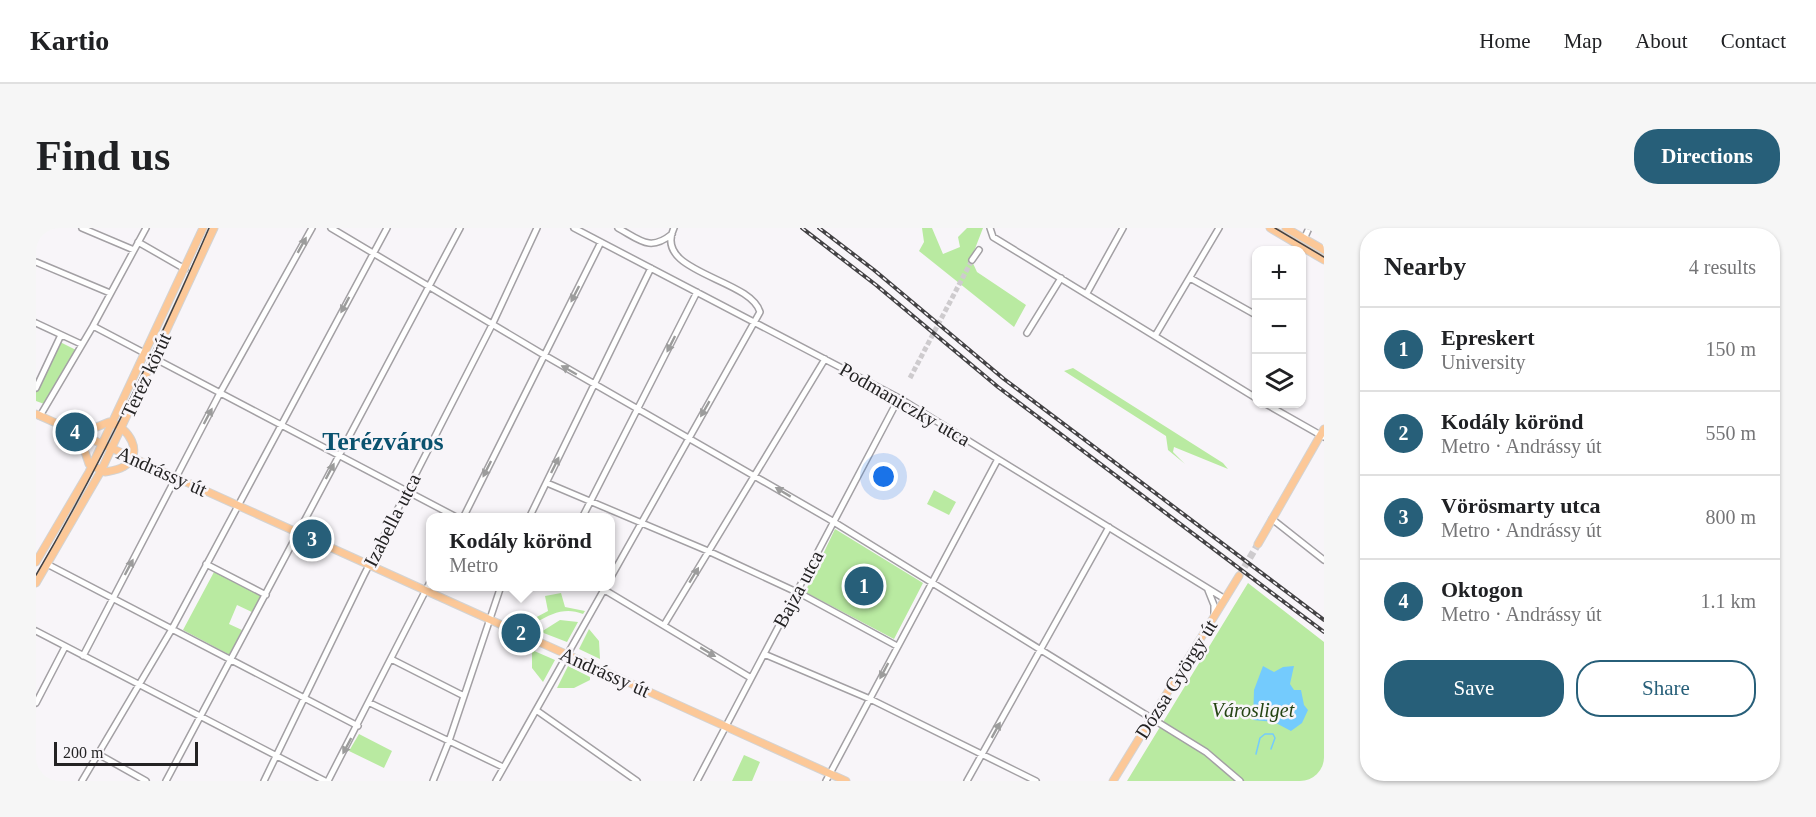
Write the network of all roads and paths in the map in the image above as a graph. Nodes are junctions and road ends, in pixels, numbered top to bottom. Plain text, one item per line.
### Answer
1 (82, 228) edge
2 (146, 228) edge
3 (203, 228) edge
4 (214, 228) edge
5 (312, 228) edge
6 (331, 228) edge
7 (387, 228) edge
8 (460, 228) edge
9 (537, 228) edge
10 (574, 228) edge
11 (618, 228) edge
12 (1123, 228) edge
13 (1219, 228) edge
14 (1270, 228) edge
15 (1286, 228) edge
16 (1309, 228) edge
17 (990, 230) edge
18 (673, 231) edge
19 (1304, 239) junction
20 (138, 242) junction
21 (601, 242) junction
22 (134, 250) junction
23 (978, 250) dead end
24 (1324, 250) edge
25 (373, 254) junction
26 (972, 260) tunnel mouth
27 (1324, 260) edge
28 (36, 262) edge
29 (651, 268) junction
30 (185, 269) junction
31 (1061, 278) junction
32 (1190, 278) junction
33 (428, 287) junction
34 (697, 292) junction
35 (110, 293) junction
36 (1088, 293) junction
37 (1252, 312) edge
38 (755, 322) junction
39 (36, 323) edge
40 (492, 325) junction
41 (93, 326) junction
42 (1028, 333) dead end
43 (61, 335) junction
44 (1155, 336) junction
45 (81, 344) junction
46 (145, 354) junction
47 (544, 355) junction
48 (154, 359) junction
49 (825, 359) junction
50 (595, 385) junction
51 (36, 388) edge
52 (220, 393) junction
53 (1252, 395) edge
54 (900, 398) junction
55 (639, 408) junction
56 (1274, 408) edge
57 (38, 415) edge
58 (112, 422) junction
59 (281, 424) junction
60 (122, 426) junction
61 (1323, 434) edge
62 (83, 435) junction
63 (689, 437) junction
64 (102, 444) junction
65 (111, 448) junction
66 (339, 455) junction
67 (132, 458) junction
68 (998, 459) junction
69 (92, 467) junction
70 (101, 471) junction
71 (755, 476) junction
72 (176, 477) junction
73 (547, 483) junction
74 (407, 491) junction
75 (590, 501) junction
76 (238, 506) junction
77 (450, 513) edge
78 (463, 513) edge
79 (532, 513) edge
80 (584, 513) edge
81 (1272, 519) junction
82 (833, 522) junction
83 (641, 524) junction
84 (1109, 527) junction
85 (297, 533) junction
86 (1258, 544) tunnel mouth
87 (708, 550) junction
88 (1324, 560) edge
89 (36, 561) edge
90 (47, 564) junction
91 (207, 564) junction
92 (370, 565) junction
93 (615, 570) edge
94 (1239, 576) tunnel mouth
95 (930, 582) junction
96 (36, 583) edge
97 (1207, 589) junction
98 (426, 590) joint
99 (428, 591) edge
100 (499, 591) edge
101 (601, 591) edge
102 (608, 591) edge
103 (796, 592) junction
104 (266, 595) junction
105 (113, 597) junction
106 (1225, 599) junction
107 (1214, 617) junction
108 (490, 619) junction
109 (664, 625) junction
110 (172, 629) junction
111 (36, 631) edge
112 (897, 646) junction
113 (65, 647) junction
114 (1041, 650) junction
115 (764, 654) junction
116 (567, 655) junction
117 (83, 656) junction
118 (391, 659) junction
119 (232, 660) junction
120 (751, 678) junction
121 (139, 685) junction
122 (464, 696) junction
123 (305, 698) junction
124 (870, 699) junction
125 (36, 703) edge
126 (370, 703) junction
127 (536, 710) junction
128 (201, 717) junction
129 (1151, 718) junction
130 (358, 726) junction
131 (725, 726) junction
132 (449, 741) junction
133 (98, 754) junction
134 (982, 754) junction
135 (277, 756) junction
136 (503, 768) junction
137 (828, 777) edge
138 (81, 781) edge
139 (146, 781) edge
140 (166, 781) edge
141 (264, 781) edge
142 (327, 781) edge
143 (433, 781) edge
144 (496, 781) edge
145 (637, 781) edge
146 (697, 781) edge
147 (846, 781) edge
148 (968, 781) edge
149 (1036, 781) edge
150 (1113, 781) edge
151 (1240, 781) edge

1 - 22 street
2 - 20 street
3 - 30 main road, Teréz körút
4 - 48 main road, Teréz körút
52 -> 5 street
6 - 25 street
7 - 25 street
8 - 33 street
9 - 40 street, Izabella utca
10 - 21 street, Podmaniczky utca
11 - 18 street
12 - 36 street
13 - 32 street
14 - 27 main road
15 - 19 main road
16 - 19 street
17 - 31 street
18 - 38 street
19 - 24 main road
20 - 22 street
20 - 30 street
21 - 29 street, Podmaniczky utca
21 -> 47 street
22 - 35 street
23 - 26 street
25 - 33 street
25 -> 59 street
28 - 35 street
29 - 34 street, Podmaniczky utca
29 - 50 street
30 - 46 main road, Teréz körút
31 - 36 street
31 - 42 street
32 - 37 street
32 - 44 street
33 - 40 street
33 - 66 street
34 - 38 street, Podmaniczky utca
34 -> 55 street
35 - 41 street
36 - 44 street
38 - 49 street, Podmaniczky utca
38 -> 63 street
39 - 43 street
40 - 47 street
40 - 74 street, Izabella utca
41 - 45 street
41 - 46 street
43 - 45 street
43 - 51 street
44 - 53 street
45 - 57 street
46 - 48 street
46 - 58 main road, Teréz körút
50 -> 47 street
47 -> 78 street
48 - 52 street
48 - 60 main road, Teréz körút
49 - 54 street, Podmaniczky utca
49 - 71 street
50 - 55 street
73 -> 50 street
52 - 59 street
72 -> 52 street
54 - 68 street, Podmaniczky utca
54 - 82 street, Bajza utca
55 - 63 street
55 - 75 street
56 - 61 street
57 - 62 main road, Andrássy út
58 - 60 main road
58 - 62 main road
58 - 64 main road, Teréz körút
59 - 66 street
59 - 76 street
60 - 65 main road, Teréz körút
60 - 67 main road
61 - 81 main road
62 - 64 main road, Andrássy út
62 - 69 main road
63 - 71 street
63 - 83 street
64 - 65 main road, Andrássy út
64 - 69 main road, Teréz körút
65 - 67 main road, Andrássy út
65 - 70 main road, Teréz körút
66 - 74 street
85 -> 66 street
67 - 70 main road
67 - 72 main road, Andrássy út
68 - 84 street, Podmaniczky utca
68 - 95 street
69 - 70 main road
69 - 89 main road, Teréz körút
70 - 90 main road, Teréz körút
82 -> 71 street
71 - 87 street
72 - 76 main road, Andrássy út
105 -> 72 street
73 - 75 street
73 - 79 street
74 - 77 street
74 - 92 street, Izabella utca
75 - 80 street
75 - 83 street
76 - 85 main road, Andrássy út
76 - 91 street
81 - 86 main road
81 - 88 street
82 - 95 street
82 - 103 street, Bajza utca
83 - 87 street
83 - 93 street
84 - 97 street, Podmaniczky utca
84 - 114 street
85 - 92 main road, Andrássy út
85 - 104 street
87 - 103 street
109 -> 87 street
90 - 96 main road, Teréz körút
90 - 105 street
91 - 104 street
91 - 110 street
92 - 98 main road, Andrássy út
92 - 123 street, Izabella utca
94 - 106 main road, Dózsa György út
95 - 112 street
95 - 114 street
97 - 106 street, Podmaniczky utca
97 - 107 street
98 - 118 street
99 - 108 main road, Andrássy út
100 - 108 street
101 - 116 street
102 - 109 street
103 - 112 street
103 - 115 street, Bajza utca
104 - 119 street
105 - 110 street
105 - 117 street
106 - 107 main road, Dózsa György út
107 - 129 main road, Dózsa György út
108 - 116 main road, Andrássy út
108 - 122 street
109 -> 120 street
110 - 119 street
110 - 121 street
111 - 113 street
112 -> 124 street
113 - 117 street
113 - 125 street
114 - 129 street
134 -> 114 street
115 - 120 street, Bajza utca
115 - 124 street
116 - 127 street
116 - 131 main road, Andrássy út
117 - 121 street
118 - 122 street
118 - 126 street
119 - 123 street
119 - 128 street
120 - 131 street, Bajza utca
121 - 128 street
121 - 133 street
122 - 132 street
123 - 130 street
123 - 135 street, Izabella utca
124 - 134 street
124 - 137 street
126 - 130 street
126 - 132 street
127 - 136 street
127 - 145 street
128 - 135 street
128 - 140 street
129 - 150 main road, Dózsa György út
129 - 151 street
130 -> 142 street
131 - 137 main road, Andrássy út
131 - 146 street, Bajza utca
132 - 136 street
132 - 143 street
133 - 138 street
133 - 139 street
134 - 148 street
134 - 149 street
135 - 141 street, Izabella utca
135 - 142 street
136 - 144 street
137 - 147 main road, Andrássy út

